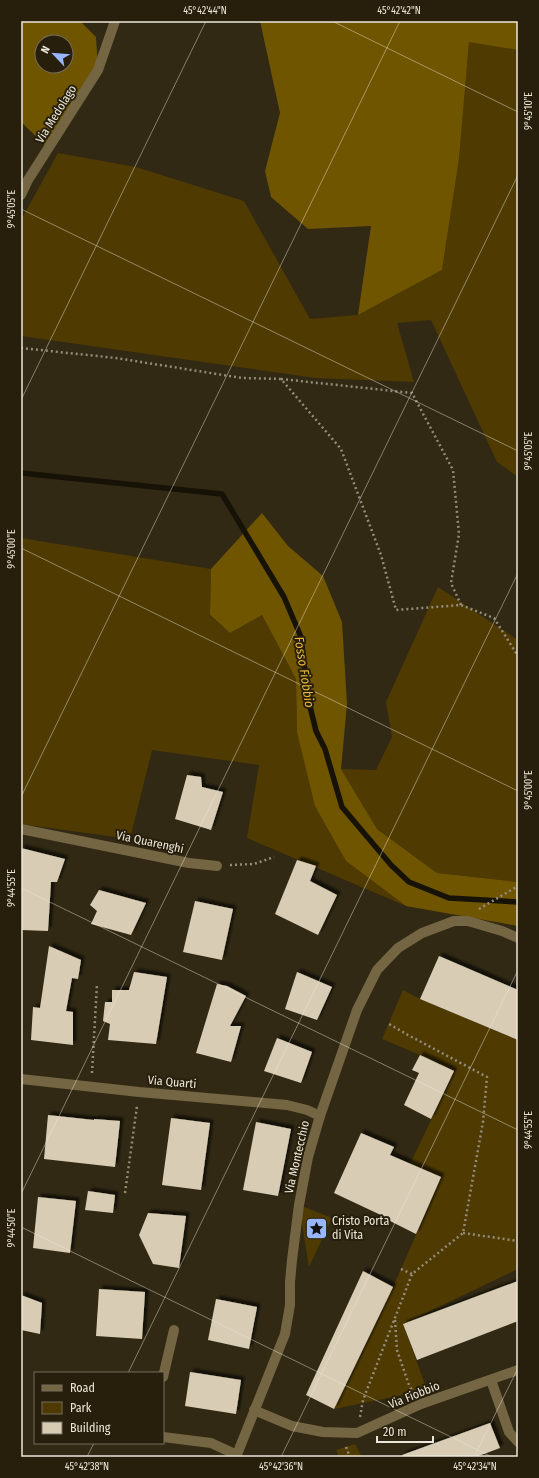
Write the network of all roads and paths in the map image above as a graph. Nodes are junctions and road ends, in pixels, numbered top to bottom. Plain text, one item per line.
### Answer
1 (115, 21) edge
2 (21, 195) edge
3 (21, 348) edge
4 (281, 379) junction
5 (461, 605) junction
6 (518, 656) edge
7 (21, 829) edge
8 (274, 858) dead end
9 (217, 866) joint
10 (518, 886) edge
11 (477, 910) dead end
12 (518, 938) edge
13 (97, 984) dead end
14 (388, 1024) dead end
15 (21, 1078) edge
16 (91, 1086) junction
17 (138, 1092) junction
18 (320, 1116) junction
19 (125, 1193) dead end
20 (463, 1233) junction
21 (518, 1241) edge
22 (401, 1269) dead end
23 (412, 1274) junction
24 (395, 1318) junction
25 (174, 1330) dead end
26 (518, 1370) edge
27 (164, 1373) edge
28 (491, 1380) junction
29 (421, 1404) junction
30 (254, 1410) junction
31 (358, 1433) junction
32 (164, 1437) edge
33 (518, 1442) edge
34 (236, 1456) edge

1 - 2 street, Via Medolago
3 - 4 path
4 - 5 path
4 - 5 path
5 - 6 path
7 - 9 street, Via Quarenghi
8 - 9 path
10 - 11 path
12 - 18 street, Via Montecchio
13 - 16 path
14 - 20 path
15 - 16 street, Via Quarti
16 - 17 street, Via Quarti
17 - 18 street, Via Quarti
17 - 19 path
18 - 30 street, Via Montecchio
20 - 21 path
20 - 23 path
22 - 23 path
23 - 24 path
24 - 29 path
24 - 31 path
25 - 27 street
26 - 28 street, Via Fiobbio
28 - 29 street, Via Fiobbio
28 - 33 street
29 - 31 street, Via Fiobbio
30 - 31 street, Via Fiobbio
30 - 34 street, Via Montecchio
32 - 34 street

